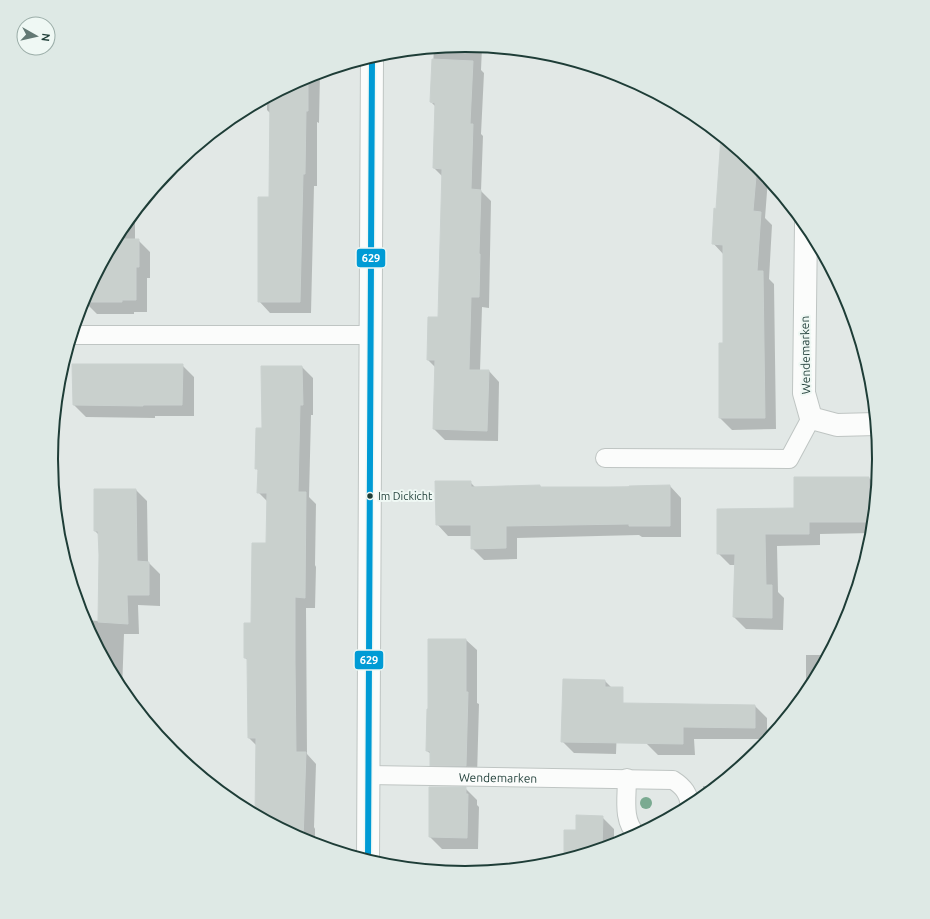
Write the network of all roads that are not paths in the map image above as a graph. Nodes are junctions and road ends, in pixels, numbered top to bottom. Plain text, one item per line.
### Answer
1 (372, 63) edge
2 (806, 236) edge
3 (77, 336) edge
4 (371, 336) junction
5 (811, 418) junction
6 (871, 424) edge
7 (605, 458) dead end
8 (368, 775) junction
9 (627, 778) junction
10 (689, 800) edge
11 (633, 831) edge
12 (368, 855) edge

1 - 4 street
2 - 5 street, Wendemarken
3 - 4 lane
4 - 8 street
5 - 6 street
5 - 7 lane
8 - 9 lane, Wendemarken
8 - 12 street
9 - 10 lane, Wendemarken
9 - 11 lane

